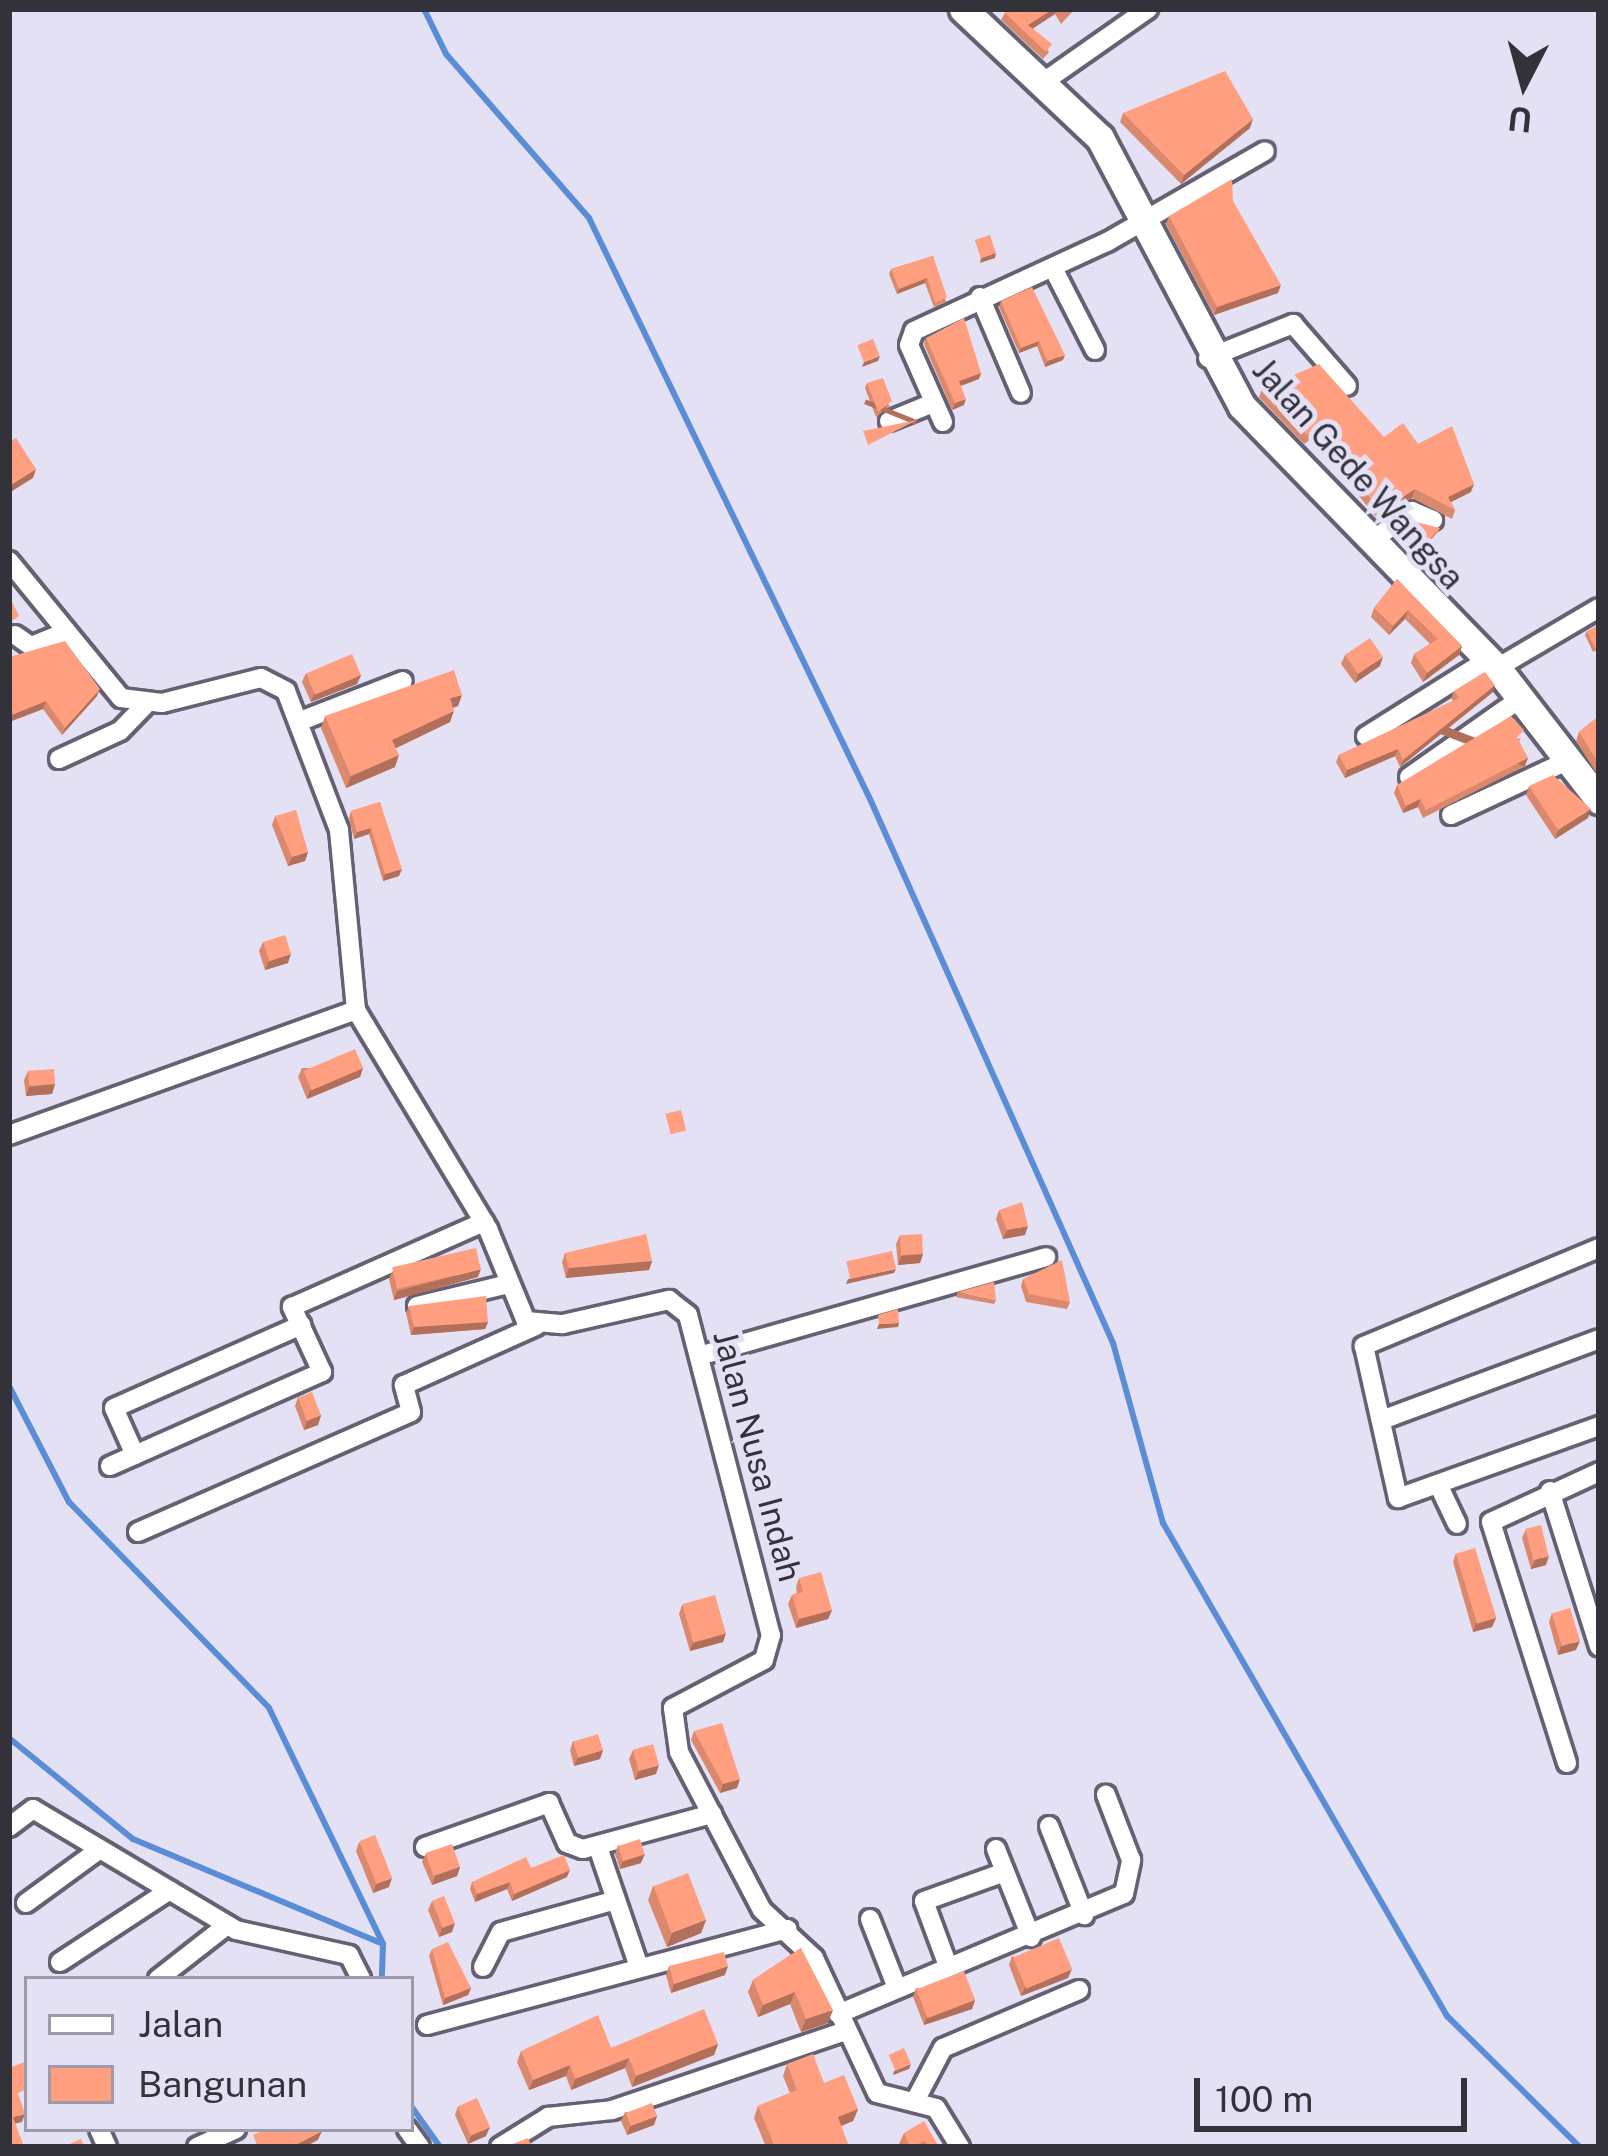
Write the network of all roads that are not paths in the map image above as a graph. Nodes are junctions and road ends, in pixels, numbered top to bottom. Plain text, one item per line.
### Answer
1 (963, 9) edge
2 (1143, 11) edge
3 (1045, 82) junction
4 (1265, 151) dead end
5 (1145, 222) junction
6 (1054, 268) junction
7 (980, 297) junction
8 (1095, 350) dead end
9 (1208, 358) junction
10 (1347, 386) dead end
11 (1021, 393) dead end
12 (933, 403) junction
13 (889, 421) edge
14 (943, 422) dead end
15 (1432, 520) edge
16 (1372, 541) junction
17 (9, 561) edge
18 (1599, 608) edge
19 (61, 634) junction
20 (15, 635) dead end
21 (1492, 664) junction
22 (403, 681) dead end
23 (1521, 698) junction
24 (146, 704) junction
25 (303, 720) junction
26 (1366, 736) edge
27 (59, 759) dead end
28 (1570, 760) junction
29 (1408, 777) edge
30 (1599, 800) edge
31 (1451, 815) dead end
32 (356, 1010) junction
33 (9, 1135) edge
34 (484, 1222) junction
35 (1599, 1248) edge
36 (1046, 1257) dead end
37 (508, 1284) junction
38 (417, 1306) edge
39 (301, 1325) junction
40 (536, 1326) junction
41 (1599, 1339) edge
42 (699, 1356) junction
43 (1387, 1418) junction
44 (1599, 1426) edge
45 (135, 1455) junction
46 (110, 1466) dead end
47 (1599, 1472) edge
48 (1438, 1484) junction
49 (1550, 1491) junction
50 (1457, 1524) dead end
51 (138, 1532) dead end
52 (1599, 1646) edge
53 (1567, 1763) dead end
54 (1106, 1795) dead end
55 (712, 1814) junction
56 (1049, 1826) dead end
57 (9, 1827) edge
58 (424, 1847) dead end
59 (995, 1849) dead end
60 (599, 1850) junction
61 (97, 1852) junction
62 (1005, 1871) junction
63 (170, 1890) junction
64 (616, 1900) junction
65 (26, 1903) dead end
66 (1084, 1915) junction
67 (870, 1919) dead end
68 (227, 1925) junction
69 (787, 1929) junction
70 (1031, 1936) junction
71 (60, 1962) dead end
72 (948, 1966) junction
73 (483, 1967) dead end
74 (639, 1967) junction
75 (162, 1976) edge
76 (360, 1976) edge
77 (897, 1988) junction
78 (1079, 1990) dead end
79 (842, 2023) junction
80 (427, 2025) dead end
81 (915, 2101) junction
82 (230, 2132) edge
83 (528, 2139) edge
84 (197, 2147) edge
85 (500, 2147) edge
86 (961, 2147) edge

1 - 3 street, Jalan Gede Wangsa
2 - 3 street
3 - 5 street, Jalan Gede Wangsa
4 - 5 street
5 - 6 street
5 - 9 street, Jalan Gede Wangsa
6 - 7 street
6 - 8 street
7 - 11 street
7 - 12 street
9 - 10 street
9 - 16 street, Jalan Gede Wangsa
12 - 13 street
12 - 14 street
15 - 16 street
16 - 21 street, Jalan Gede Wangsa
17 - 19 street
18 - 21 street
19 - 20 street
19 - 24 street
21 - 23 street, Jalan Gede Wangsa
21 - 26 street
22 - 25 street
23 - 28 street, Jalan Gede Wangsa
23 - 29 street
24 - 25 street
24 - 27 street
25 - 32 street
28 - 30 street, Jalan Gede Wangsa
28 - 31 street
32 - 33 street
32 - 34 street
34 - 37 street
34 - 39 street
35 - 43 street
36 - 42 street
37 - 38 street
37 - 40 street
39 - 45 street
39 - 45 street
40 - 42 street, Jalan Nusa Indah
40 - 51 street, Jalan Nusa Indah
41 - 43 street
42 - 55 street, Jalan Nusa Indah
43 - 48 street
44 - 48 street
45 - 46 street
47 - 49 street
48 - 50 street
49 - 52 street
49 - 53 street
54 - 66 street
55 - 60 street
55 - 69 street, Jalan Nusa Indah
56 - 66 street
57 - 61 street
58 - 60 street
59 - 62 street
60 - 64 street
61 - 63 street
61 - 65 street
62 - 70 street
62 - 72 street
63 - 68 street
63 - 71 street
64 - 73 street
64 - 74 street
66 - 70 street
67 - 77 street
68 - 75 street
68 - 76 street
69 - 74 street
69 - 79 street, Jalan Nusa Indah
70 - 72 street
72 - 77 street
74 - 80 street
77 - 79 street
78 - 81 street
79 - 81 street, Jalan Nusa Indah
79 - 83 street
81 - 86 street, Jalan Nusa Indah
82 - 84 street
83 - 85 street

